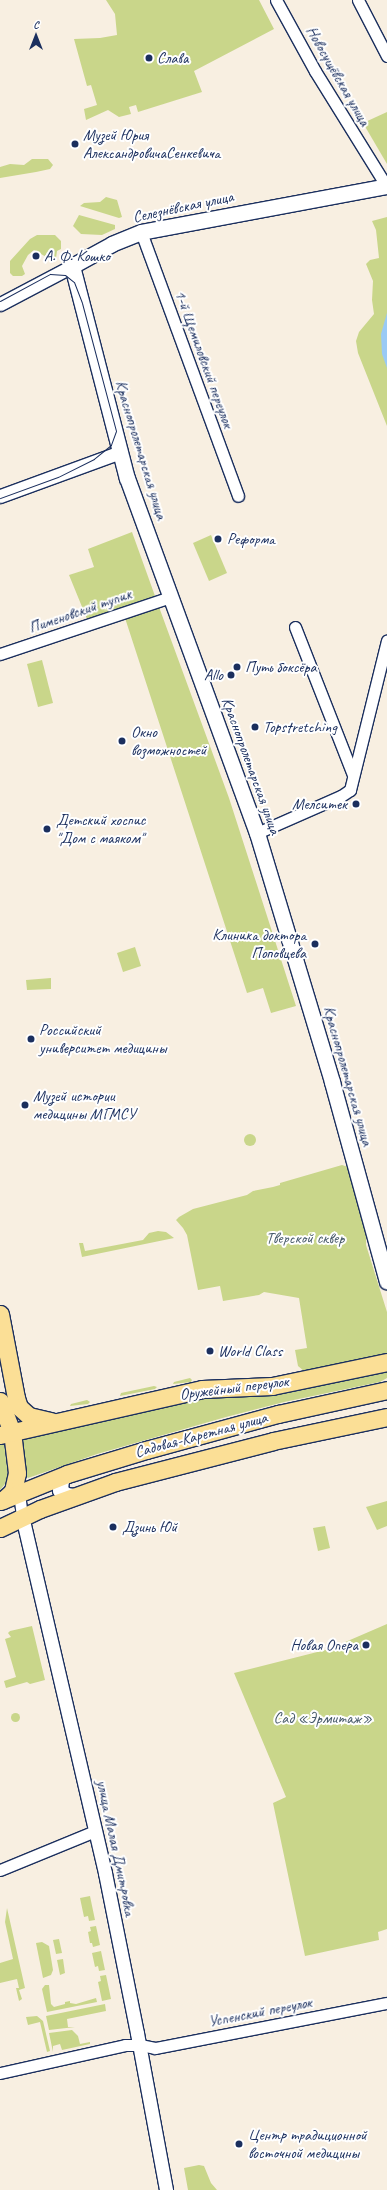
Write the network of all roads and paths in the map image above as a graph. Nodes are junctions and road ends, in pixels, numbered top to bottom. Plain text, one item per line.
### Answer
1 (276, 0) edge
2 (358, 0) edge
3 (387, 56) edge
4 (387, 187) edge
5 (141, 232) junction
6 (72, 266) junction
7 (0, 304) edge
8 (120, 452) junction
9 (0, 496) edge
10 (238, 496) dead end
11 (170, 597) junction
12 (295, 627) dead end
13 (387, 641) edge
14 (0, 654) edge
15 (353, 775) junction
16 (257, 833) junction
17 (387, 1282) edge
18 (0, 1314) edge
19 (387, 1362) edge
20 (387, 1390) edge
21 (8, 1399) edge
22 (387, 1417) edge
23 (57, 1421) junction
24 (6, 1434) edge
25 (16, 1473) junction
26 (67, 1474) junction
27 (19, 1493) junction
28 (74, 1496) junction
29 (2, 1501) edge
30 (22, 1516) junction
31 (0, 1528) edge
32 (95, 1831) junction
33 (0, 1870) edge
34 (387, 2003) edge
35 (140, 2045) junction
36 (0, 2073) edge
37 (166, 2190) edge

1 - 4 street, Новосущёвская улица
2 - 3 street
4 - 5 main road, Селезнёвская улица
5 - 6 main road, Селезнёвская улица
5 - 10 street, 1-й Щемиловский переулок
6 - 7 street, Селезнёвская улица
6 - 8 main road, Краснопролетарская улица
8 - 9 street
8 - 11 main road, Краснопролетарская улица
11 - 14 street, Пименовский тупик
11 - 16 main road, Краснопролетарская улица
12 - 15 street
13 - 15 street
15 - 16 street
16 - 17 main road, Краснопролетарская улица
18 - 21 main road
19 - 23 main road, Оружейный переулок
20 - 26 main road, Садовая-Каретная улица
21 - 23 main road
21 - 24 main road
22 - 28 main road, Садовая-Каретная улица
23 - 24 main road
24 - 25 main road
25 - 27 street
25 - 29 main road
26 - 27 main road, Садовая-Каретная улица
26 - 28 main road
27 - 29 main road, Садовая-Каретная улица
27 - 30 street
28 - 30 main road, Садовая-Каретная улица
30 - 31 main road, Садовая-Каретная улица
30 - 32 street, улица Малая Дмитровка
32 - 33 street
32 - 35 street, улица Малая Дмитровка
34 - 35 street, Успенский переулок
35 - 36 street, Успенский переулок
35 - 37 street, улица Малая Дмитровка

